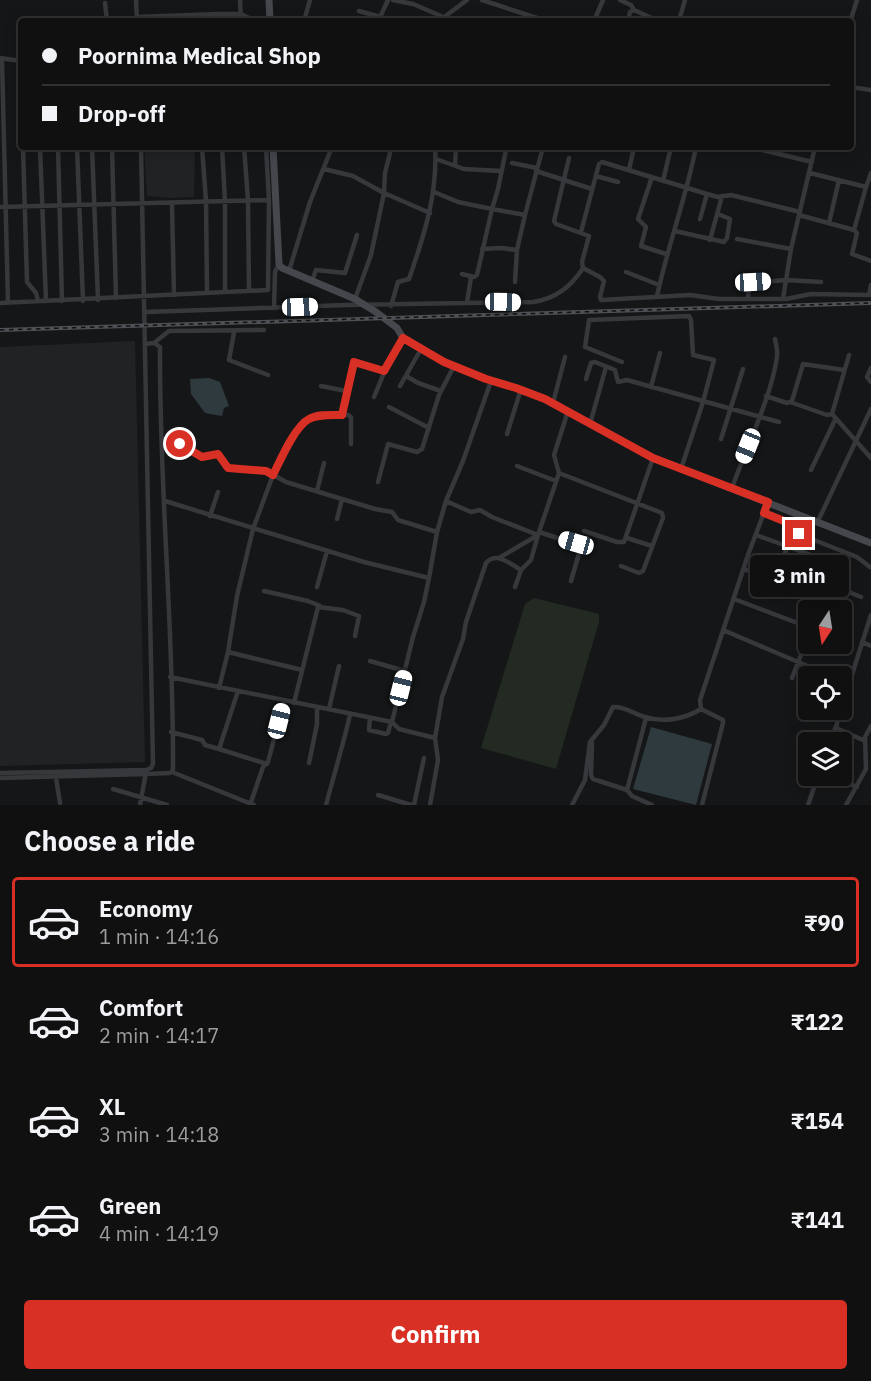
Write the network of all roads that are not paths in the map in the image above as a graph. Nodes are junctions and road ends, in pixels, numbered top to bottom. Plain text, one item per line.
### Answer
1 (136, 0) edge
2 (240, 0) edge
3 (269, 0) edge
4 (310, 0) edge
5 (388, 0) edge
6 (393, 0) edge
7 (467, 0) edge
8 (482, 0) edge
9 (603, 0) edge
10 (620, 0) edge
11 (685, 0) edge
12 (857, 0) edge
13 (105, 3) dead end
14 (634, 10) junction
15 (359, 11) dead end
16 (200, 14) junction
17 (218, 14) junction
18 (241, 14) junction
19 (107, 18) edge
20 (137, 18) edge
21 (183, 18) edge
22 (200, 18) edge
23 (218, 18) edge
24 (241, 18) edge
25 (249, 18) edge
26 (270, 18) edge
27 (305, 18) edge
28 (379, 18) edge
29 (382, 18) edge
30 (441, 18) edge
31 (444, 18) edge
32 (537, 18) edge
33 (595, 18) edge
34 (629, 18) edge
35 (651, 18) edge
36 (680, 18) edge
37 (851, 18) edge
38 (1, 59) edge
39 (18, 61) edge
40 (854, 88) edge
41 (871, 90) edge
42 (23, 150) edge
43 (40, 150) edge
44 (58, 150) edge
45 (77, 150) edge
46 (92, 150) edge
47 (112, 150) edge
48 (141, 150) edge
49 (202, 150) edge
50 (222, 150) edge
51 (244, 150) edge
52 (266, 150) edge
53 (273, 150) edge
54 (331, 150) edge
55 (435, 150) edge
56 (456, 150) edge
57 (506, 150) dead end
58 (542, 150) edge
59 (633, 150) edge
60 (669, 150) edge
61 (695, 150) edge
62 (762, 150) edge
63 (814, 150) edge
64 (390, 153) dead end
65 (569, 158) dead end
66 (436, 159) junction
67 (812, 162) junction
68 (512, 164) dead end
69 (455, 166) junction
70 (324, 169) junction
71 (537, 170) junction
72 (629, 170) junction
73 (501, 171) junction
74 (810, 173) junction
75 (871, 173) edge
76 (596, 176) junction
77 (652, 177) junction
78 (565, 179) junction
79 (839, 180) junction
80 (663, 181) junction
81 (618, 182) dead end
82 (866, 187) junction
83 (688, 188) junction
84 (592, 189) junction
85 (434, 192) junction
86 (384, 193) junction
87 (707, 194) junction
88 (722, 196) junction
89 (248, 200) junction
90 (269, 200) junction
91 (206, 201) junction
92 (225, 201) junction
93 (113, 204) junction
94 (143, 204) junction
95 (172, 204) junction
96 (79, 205) junction
97 (94, 205) junction
98 (41, 206) junction
99 (60, 206) junction
100 (2, 207) edge
101 (25, 207) junction
102 (492, 209) junction
103 (430, 213) junction
104 (718, 214) junction
105 (799, 214) junction
106 (525, 215) junction
107 (700, 219) dead end
108 (829, 223) junction
109 (854, 230) junction
110 (675, 231) junction
111 (581, 232) junction
112 (357, 235) dead end
113 (737, 239) dead end
114 (710, 240) junction
115 (482, 249) junction
116 (791, 249) junction
117 (517, 250) junction
118 (666, 254) junction
119 (871, 261) edge
120 (279, 264) junction
121 (583, 268) junction
122 (289, 271) junction
123 (626, 272) dead end
124 (462, 274) dead end
125 (471, 277) junction
126 (786, 280) junction
127 (311, 281) junction
128 (515, 282) dead end
129 (820, 282) dead end
130 (659, 285) junction
131 (871, 285) edge
132 (249, 291) junction
133 (225, 292) junction
134 (207, 293) junction
135 (174, 295) junction
136 (870, 295) edge
137 (657, 296) junction
138 (145, 297) junction
139 (116, 298) junction
140 (355, 299) junction
141 (747, 299) junction
142 (783, 299) junction
143 (98, 300) junction
144 (38, 301) junction
145 (46, 301) junction
146 (82, 301) junction
147 (62, 302) junction
148 (0, 303) edge
149 (9, 303) junction
150 (467, 303) junction
151 (364, 306) junction
152 (391, 306) junction
153 (274, 308) junction
154 (145, 312) junction
155 (264, 330) dead end
156 (234, 332) junction
157 (403, 338) junction
158 (775, 339) dead end
159 (154, 343) junction
160 (145, 344) junction
161 (421, 349) junction
162 (660, 353) dead end
163 (849, 355) dead end
164 (565, 357) dead end
165 (622, 362) dead end
166 (454, 366) junction
167 (606, 367) junction
168 (742, 369) dead end
169 (871, 369) edge
170 (844, 370) junction
171 (384, 371) junction
172 (268, 375) dead end
173 (406, 376) junction
174 (586, 379) dead end
175 (491, 381) junction
176 (871, 382) edge
177 (321, 386) dead end
178 (400, 386) dead end
179 (651, 387) junction
180 (521, 389) junction
181 (346, 391) junction
182 (441, 391) junction
183 (766, 396) junction
184 (374, 397) dead end
185 (703, 402) junction
186 (790, 402) junction
187 (553, 403) junction
188 (388, 407) dead end
189 (730, 409) junction
190 (871, 409) edge
191 (568, 411) junction
192 (342, 415) junction
193 (760, 417) junction
194 (834, 417) junction
195 (779, 422) dead end
196 (590, 424) junction
197 (429, 428) junction
198 (507, 434) dead end
199 (721, 439) dead end
200 (162, 440) junction
201 (855, 442) junction
202 (351, 444) dead end
203 (653, 458) junction
204 (871, 458) edge
205 (324, 464) dead end
206 (517, 466) dead end
207 (681, 469) junction
208 (811, 470) dead end
209 (559, 473) junction
210 (273, 475) junction
211 (556, 481) junction
212 (378, 482) dead end
213 (732, 488) junction
214 (317, 491) junction
215 (219, 492) dead end
216 (342, 499) junction
217 (165, 501) junction
218 (446, 501) junction
219 (768, 502) junction
220 (638, 503) junction
221 (764, 513) junction
222 (210, 516) junction
223 (337, 519) dead end
224 (818, 521) junction
225 (253, 530) junction
226 (584, 531) dead end
227 (437, 532) junction
228 (538, 534) junction
229 (756, 535) junction
230 (627, 538) junction
231 (871, 543) edge
232 (652, 546) junction
233 (787, 547) junction
234 (327, 551) junction
235 (499, 558) junction
236 (621, 566) dead end
237 (870, 567) edge
238 (744, 569) junction
239 (521, 570) junction
240 (429, 578) junction
241 (571, 581) dead end
242 (828, 583) junction
243 (317, 587) dead end
244 (515, 587) dead end
245 (264, 591) dead end
246 (822, 596) junction
247 (861, 597) dead end
248 (734, 599) junction
249 (821, 600) edge
250 (320, 606) junction
251 (871, 615) edge
252 (798, 623) edge
253 (723, 630) junction
254 (865, 633) junction
255 (355, 636) dead end
256 (871, 636) edge
257 (862, 642) junction
258 (871, 646) edge
259 (228, 652) junction
260 (801, 654) edge
261 (798, 661) junction
262 (370, 662) dead end
263 (339, 666) dead end
264 (809, 666) edge
265 (302, 670) junction
266 (405, 671) junction
267 (852, 673) edge
268 (170, 677) junction
269 (792, 678) dead end
270 (219, 688) junction
271 (238, 692) junction
272 (284, 701) junction
273 (294, 703) junction
274 (317, 708) junction
275 (329, 709) junction
276 (701, 709) junction
277 (350, 714) junction
278 (370, 718) junction
279 (646, 718) junction
280 (838, 720) edge
281 (391, 722) junction
282 (836, 726) junction
283 (871, 726) edge
284 (171, 732) junction
285 (834, 732) edge
286 (435, 738) junction
287 (592, 740) junction
288 (865, 741) junction
289 (219, 749) junction
290 (424, 758) dead end
291 (309, 763) dead end
292 (267, 764) junction
293 (869, 770) edge
294 (146, 772) junction
295 (172, 772) junction
296 (0, 773) edge
297 (0, 778) edge
298 (56, 778) junction
299 (852, 785) edge
300 (815, 786) edge
301 (857, 787) junction
302 (113, 789) dead end
303 (627, 790) junction
304 (378, 795) dead end
305 (141, 798) junction
306 (60, 803) dead end
307 (251, 804) edge
308 (140, 805) edge
309 (167, 805) edge
310 (326, 805) edge
311 (412, 805) edge
312 (430, 805) edge
313 (572, 805) edge
314 (652, 805) edge
315 (702, 805) edge
316 (808, 805) edge
317 (846, 805) edge

1 - 20 street
2 - 18 street
3 - 26 street
4 - 27 street
5 - 29 street
6 - 30 street
7 - 31 street
8 - 32 street
9 - 33 street
10 - 14 street
11 - 36 street
12 - 37 street
13 - 19 street
14 - 34 street
14 - 35 street
15 - 28 street
16 - 17 street
16 - 21 street
16 - 22 street
17 - 18 street
17 - 23 street
18 - 24 street
18 - 25 street
38 - 39 street
38 - 100 street
40 - 41 street
42 - 101 street
43 - 98 street
44 - 99 street
45 - 96 street
46 - 97 street
47 - 93 street
48 - 94 street
49 - 91 street
50 - 92 street
51 - 89 street
52 - 90 street
53 - 120 street
54 - 70 street
55 - 66 street
56 - 69 street
57 - 73 street
58 - 71 street
59 - 72 street
60 - 80 street
61 - 83 street
62 - 67 street
63 - 67 street
64 - 86 street
65 - 78 street
66 - 69 street
66 - 85 street
67 - 74 street
68 - 71 street
69 - 73 street
70 - 86 street
70 - 122 street
71 - 78 street
71 - 106 street
72 - 76 street
72 - 77 street
73 - 102 street
74 - 79 street
74 - 105 street
75 - 82 street
76 - 81 street
76 - 84 street
77 - 80 street
77 - 118 street
78 - 84 street
78 - 111 street
79 - 82 street
79 - 108 street
80 - 83 street
82 - 109 street
83 - 87 street
83 - 110 street
84 - 111 street
85 - 102 street
85 - 103 street
86 - 103 street
86 - 140 street
87 - 88 street
87 - 107 street
88 - 104 street
88 - 105 street
89 - 90 street
89 - 92 street
89 - 132 street
90 - 132 street
91 - 92 street
91 - 95 street
91 - 134 street
92 - 133 street
93 - 94 street
93 - 97 street
93 - 139 street
94 - 95 street
94 - 138 street
95 - 135 street
96 - 97 street
96 - 99 street
96 - 146 street
97 - 143 street
98 - 99 street
98 - 101 street
98 - 145 street
99 - 147 street
100 - 101 street
100 - 149 street
101 - 144 street
102 - 106 street
102 - 115 street
103 - 152 street
104 - 114 street
104 - 114 street
105 - 108 street
105 - 116 street
106 - 117 street
108 - 109 street
109 - 119 street
110 - 114 street
110 - 118 street
111 - 121 street
112 - 127 street
113 - 116 street
115 - 117 street
115 - 125 street
116 - 126 street
117 - 128 street
118 - 130 street
120 - 122 street
120 - 153 street
121 - 137 street
121 - 150 street
122 - 127 street
123 - 130 street
124 - 125 street
125 - 150 street
126 - 129 street
126 - 141 street
126 - 142 street
127 - 140 street
130 - 137 street
131 - 136 street
132 - 133 street
133 - 134 street
134 - 135 street
135 - 138 street
136 - 142 street
137 - 141 street
138 - 139 street
138 - 154 street
139 - 143 street
140 - 151 street
141 - 142 street
143 - 146 street
144 - 145 street
144 - 149 street
145 - 147 street
146 - 147 street
148 - 149 street
150 - 152 street
151 - 152 street
151 - 153 street
151 - 157 street
153 - 154 street
154 - 160 street
155 - 156 street
156 - 159 street
156 - 172 street
157 - 161 street
157 - 171 street
158 - 183 street
159 - 160 street
159 - 200 street
160 - 294 street
161 - 166 street
161 - 173 street
162 - 179 street
163 - 170 street
164 - 187 street
165 - 185 street
166 - 175 street
166 - 182 street
167 - 174 street
167 - 179 street
167 - 196 street
168 - 189 street
169 - 176 street
170 - 186 street
170 - 194 street
171 - 181 street
171 - 184 street
173 - 178 street
173 - 182 street
175 - 180 street
175 - 218 street
177 - 181 street
179 - 185 street
180 - 187 street
180 - 198 street
181 - 192 street
182 - 197 street
183 - 186 street
183 - 193 street
185 - 189 street
185 - 207 street
186 - 194 street
187 - 191 street
188 - 197 street
189 - 193 street
189 - 199 street
190 - 201 street
191 - 196 street
191 - 209 street
192 - 202 street
192 - 210 street
193 - 195 street
193 - 213 street
194 - 201 street
194 - 208 street
196 - 203 street
197 - 212 street
200 - 210 street
200 - 217 street
201 - 204 street
201 - 224 street
203 - 207 street
203 - 220 street
205 - 214 street
206 - 211 street
207 - 213 street
209 - 211 street
209 - 220 street
210 - 214 street
210 - 225 street
211 - 228 street
213 - 219 street
214 - 216 street
215 - 222 street
216 - 223 street
216 - 227 street
217 - 222 street
217 - 268 street
218 - 227 street
218 - 228 street
219 - 221 street
219 - 224 street
220 - 230 street
220 - 232 street
221 - 229 street
221 - 237 street
222 - 225 street
224 - 231 street
225 - 234 street
225 - 259 street
226 - 230 street
227 - 240 street
228 - 235 street
228 - 239 street
228 - 241 street
229 - 233 street
229 - 238 street
230 - 232 street
232 - 236 street
233 - 242 street
233 - 242 street
234 - 240 street
234 - 243 street
235 - 239 street
235 - 286 street
238 - 246 street
238 - 248 street
239 - 244 street
240 - 266 street
242 - 246 street
242 - 247 street
245 - 250 street
246 - 249 street
248 - 252 street
248 - 253 street
250 - 255 street
250 - 265 street
251 - 254 street
253 - 261 street
253 - 276 street
254 - 256 street
254 - 257 street
257 - 258 street
257 - 267 street
259 - 265 street
259 - 270 street
260 - 261 street
261 - 264 street
261 - 269 street
262 - 266 street
263 - 275 street
265 - 273 street
266 - 281 street
268 - 270 street
268 - 284 street
270 - 271 street
271 - 272 street
271 - 289 street
272 - 273 street
272 - 292 street
273 - 274 street
274 - 275 street
274 - 291 street
275 - 277 street
276 - 279 street
276 - 315 street
277 - 278 street
277 - 310 street
278 - 281 street
278 - 281 street
279 - 287 street
279 - 303 street
280 - 282 street
281 - 286 street
282 - 285 street
282 - 288 street
283 - 288 street
284 - 289 street
284 - 295 street
286 - 312 street
287 - 303 street
287 - 313 street
288 - 293 street
289 - 292 street
290 - 311 street
292 - 307 street
293 - 301 street
294 - 295 street
294 - 296 street
294 - 298 street
294 - 305 street
295 - 307 street
297 - 298 street
298 - 306 street
299 - 301 street
300 - 316 street
301 - 317 street
302 - 305 street
303 - 314 street
304 - 311 street
305 - 308 street
305 - 309 street

